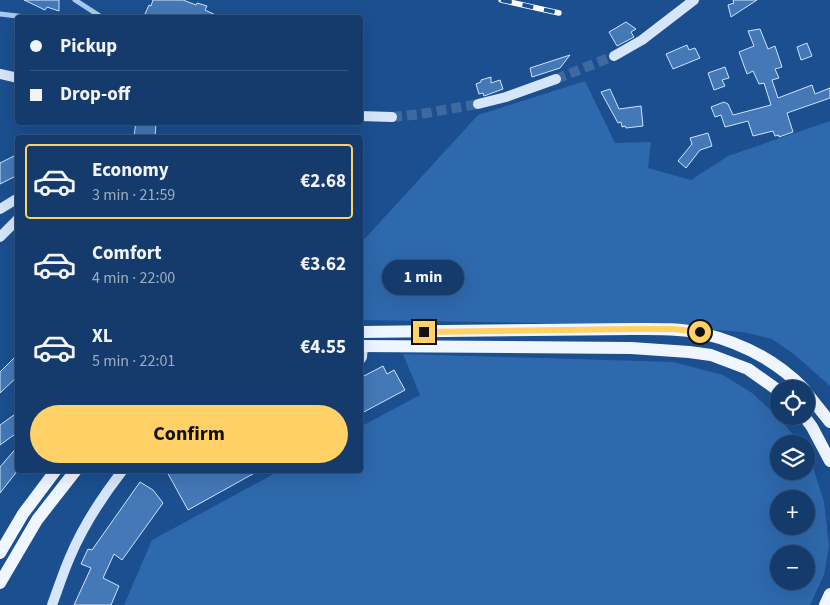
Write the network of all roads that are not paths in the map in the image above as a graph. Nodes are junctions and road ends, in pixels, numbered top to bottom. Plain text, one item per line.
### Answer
1 (75, 0) edge
2 (694, 0) edge
3 (0, 14) edge
4 (98, 15) edge
5 (15, 16) edge
6 (614, 56) tunnel mouth
7 (0, 74) edge
8 (15, 77) edge
9 (556, 79) tunnel mouth
10 (478, 104) tunnel mouth
11 (363, 116) edge
12 (392, 117) tunnel mouth
13 (15, 200) edge
14 (0, 209) edge
15 (15, 222) edge
16 (0, 237) edge
17 (363, 332) edge
18 (377, 332) junction
19 (363, 342) edge
20 (363, 343) edge
21 (794, 380) edge
22 (770, 385) edge
23 (815, 403) edge
24 (830, 422) edge
25 (811, 425) edge
26 (830, 461) edge
27 (54, 473) edge
28 (74, 473) edge
29 (121, 473) edge
30 (0, 553) edge
31 (0, 583) edge
32 (830, 594) edge
33 (52, 605) edge
34 (825, 605) edge

1 - 4 street
2 - 6 street
3 - 5 street
7 - 8 street
9 - 10 street
11 - 12 street
13 - 14 street
15 - 16 street
17 - 18 main road
18 - 19 street
18 - 21 main road
20 - 22 main road
23 - 24 main road
25 - 26 main road
27 - 30 main road
28 - 31 main road
29 - 33 street
32 - 34 main road

